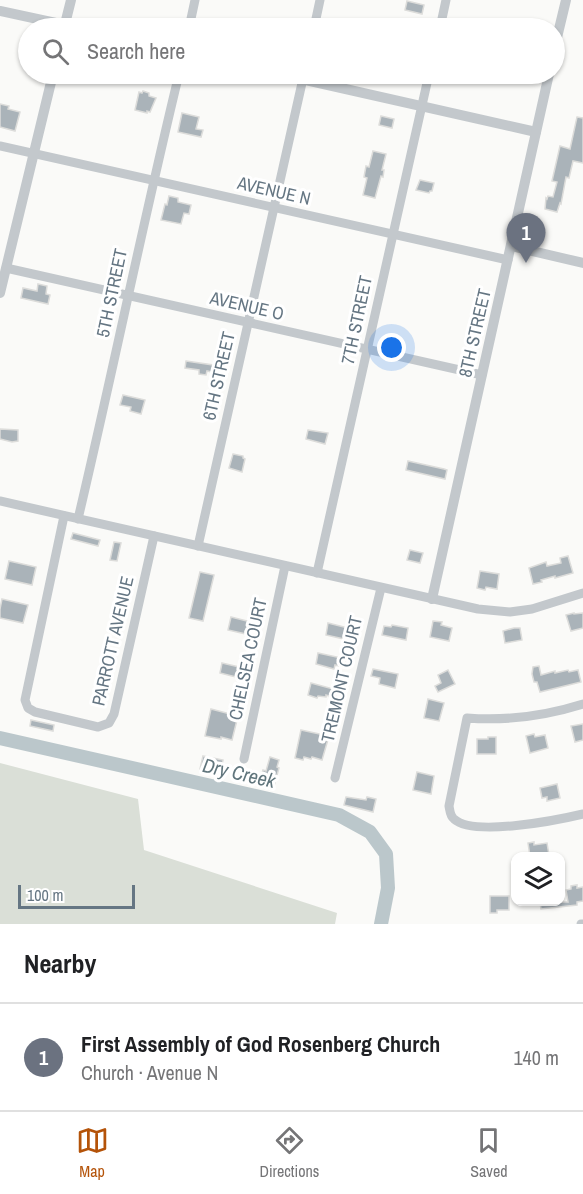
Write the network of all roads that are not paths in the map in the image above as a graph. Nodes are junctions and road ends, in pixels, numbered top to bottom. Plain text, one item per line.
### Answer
1 (71, 0) edge
2 (195, 0) edge
3 (320, 0) edge
4 (446, 0) edge
5 (563, 1) edge
6 (0, 11) edge
7 (28, 18) edge
8 (67, 18) edge
9 (191, 18) edge
10 (316, 18) edge
11 (442, 18) edge
12 (560, 18) edge
13 (51, 84) edge
14 (177, 84) edge
15 (301, 84) edge
16 (334, 84) edge
17 (426, 84) edge
18 (547, 84) edge
19 (421, 106) junction
20 (536, 132) junction
21 (0, 146) edge
22 (34, 154) junction
23 (153, 181) junction
24 (274, 208) junction
25 (393, 235) junction
26 (511, 246) junction
27 (508, 260) junction
28 (583, 263) edge
29 (6, 268) junction
30 (0, 293) edge
31 (129, 296) junction
32 (248, 323) junction
33 (368, 350) junction
34 (482, 375) junction
35 (0, 501) edge
36 (64, 516) junction
37 (78, 519) junction
38 (154, 536) junction
39 (198, 546) junction
40 (285, 566) junction
41 (317, 573) junction
42 (381, 588) junction
43 (583, 593) edge
44 (432, 599) junction
45 (583, 704) edge
46 (244, 759) dead end
47 (335, 778) dead end
48 (583, 814) edge

1 - 8 street
2 - 9 street
3 - 10 street
4 - 11 street
5 - 12 street
6 - 7 street
13 - 22 street
14 - 23 street, 5TH STREET
15 - 24 street, 6TH STREET
16 - 19 street
17 - 19 street, 7TH STREET
18 - 20 street, 8TH STREET
19 - 20 street
19 - 25 street, 7TH STREET
20 - 26 street, 8TH STREET
21 - 22 street, AVENUE N
22 - 23 street, AVENUE N
22 - 29 street
23 - 24 street, AVENUE N
23 - 31 street, 5TH STREET
24 - 25 street, AVENUE N
24 - 32 street, 6TH STREET
25 - 27 street, AVENUE N
25 - 33 street, 7TH STREET
26 - 27 street, 8TH STREET
26 - 28 street
27 - 34 street, 8TH STREET
29 - 30 street
29 - 31 street, AVENUE O
31 - 32 street, AVENUE O
31 - 37 street, 5TH STREET
32 - 33 street, AVENUE O
32 - 39 street, 6TH STREET
33 - 34 street, AVENUE O
33 - 41 street, 7TH STREET
34 - 44 street, 8TH STREET
35 - 36 street
36 - 37 street
36 - 38 street, PARROTT AVENUE
37 - 38 street
38 - 39 street
39 - 40 street
40 - 41 street
40 - 46 street, CHELSEA COURT
41 - 42 street
42 - 44 street
42 - 47 street, TREMONT COURT
43 - 44 street
45 - 48 street

